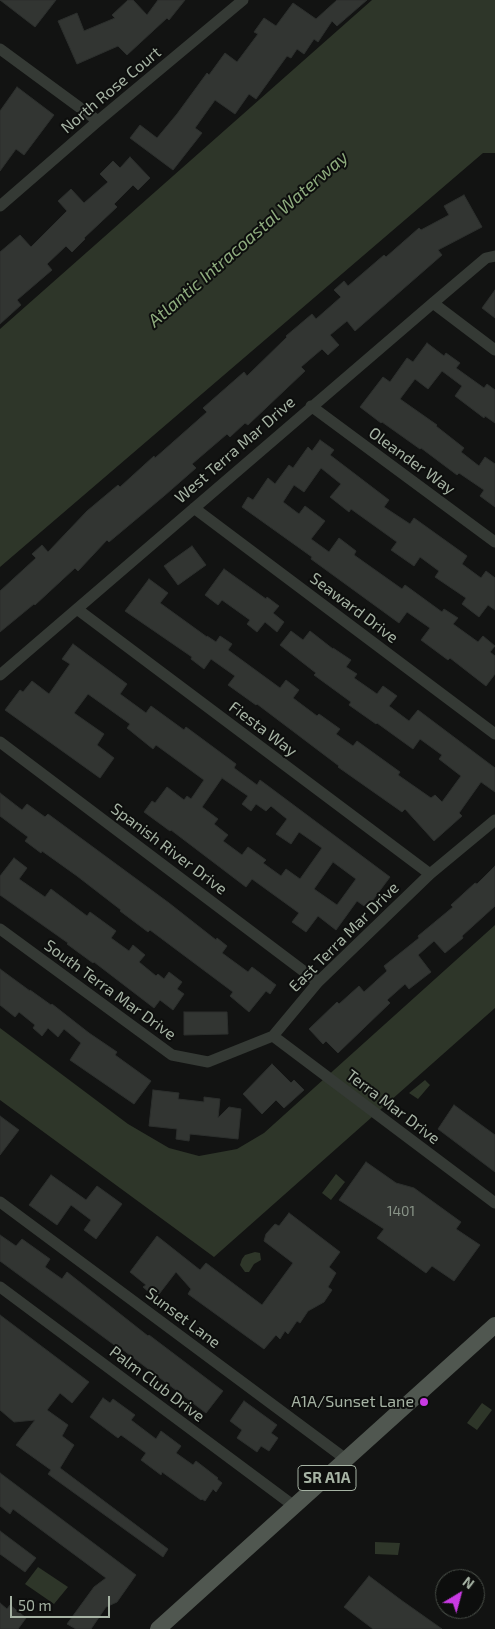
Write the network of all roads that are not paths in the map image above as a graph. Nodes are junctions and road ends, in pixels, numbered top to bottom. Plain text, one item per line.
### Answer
1 (243, 0) edge
2 (0, 49) edge
3 (98, 121) junction
4 (0, 206) edge
5 (495, 256) edge
6 (433, 303) junction
7 (495, 350) edge
8 (311, 406) junction
9 (194, 508) junction
10 (495, 542) edge
11 (77, 609) junction
12 (0, 675) edge
13 (495, 734) edge
14 (0, 742) edge
15 (495, 820) edge
16 (430, 874) junction
17 (0, 929) edge
18 (318, 982) junction
19 (273, 1036) junction
20 (208, 1062) joint
21 (0, 1202) edge
22 (495, 1203) edge
23 (0, 1287) edge
24 (495, 1325) edge
25 (347, 1460) junction
26 (294, 1506) junction
27 (158, 1629) edge

1 - 3 street, North Rose Court
2 - 3 street
3 - 4 street, North Rose Court
5 - 6 street, West Terra Mar Drive
6 - 7 street
6 - 8 street, West Terra Mar Drive
8 - 9 street, West Terra Mar Drive
8 - 10 street, Oleander Way
9 - 11 street, West Terra Mar Drive
9 - 13 street, Seaward Drive
11 - 12 street, West Terra Mar Drive
11 - 16 street, Fiesta Way
14 - 18 street, Spanish River Drive
15 - 16 street, East Terra Mar Drive
16 - 18 street, East Terra Mar Drive
17 - 20 street, South Terra Mar Drive
18 - 19 street, East Terra Mar Drive
19 - 20 street, East Terra Mar Drive
19 - 22 street, Terra Mar Drive
21 - 25 street, Sunset Lane
23 - 26 street, Palm Club Drive
24 - 25 main road, SR A1A
25 - 26 main road, SR A1A
26 - 27 main road, SR A1A

